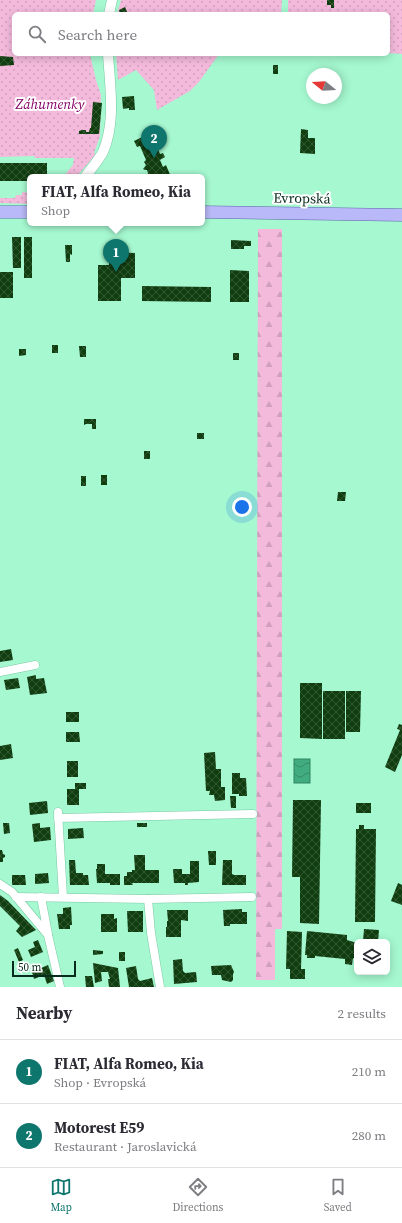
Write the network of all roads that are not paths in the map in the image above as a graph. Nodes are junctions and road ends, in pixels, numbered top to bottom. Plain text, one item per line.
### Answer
1 (112, 0) edge
2 (109, 12) edge
3 (108, 56) edge
4 (87, 174) edge
5 (0, 212) edge
6 (27, 212) edge
7 (205, 212) edge
8 (402, 215) edge
9 (34, 666) dead end
10 (0, 672) edge
11 (253, 814) dead end
12 (0, 884) edge
13 (16, 897) junction
14 (41, 897) junction
15 (63, 897) junction
16 (252, 897) dead end
17 (148, 899) junction
18 (48, 935) junction
19 (60, 987) edge
20 (160, 987) edge

1 - 2 street
3 - 4 street
5 - 6 main road
7 - 8 main road, Evropská
9 - 10 street
11 - 15 street
12 - 13 street
13 - 14 street
13 - 18 street
14 - 15 street
14 - 18 street
15 - 17 street
16 - 17 street
17 - 20 street
18 - 19 street

